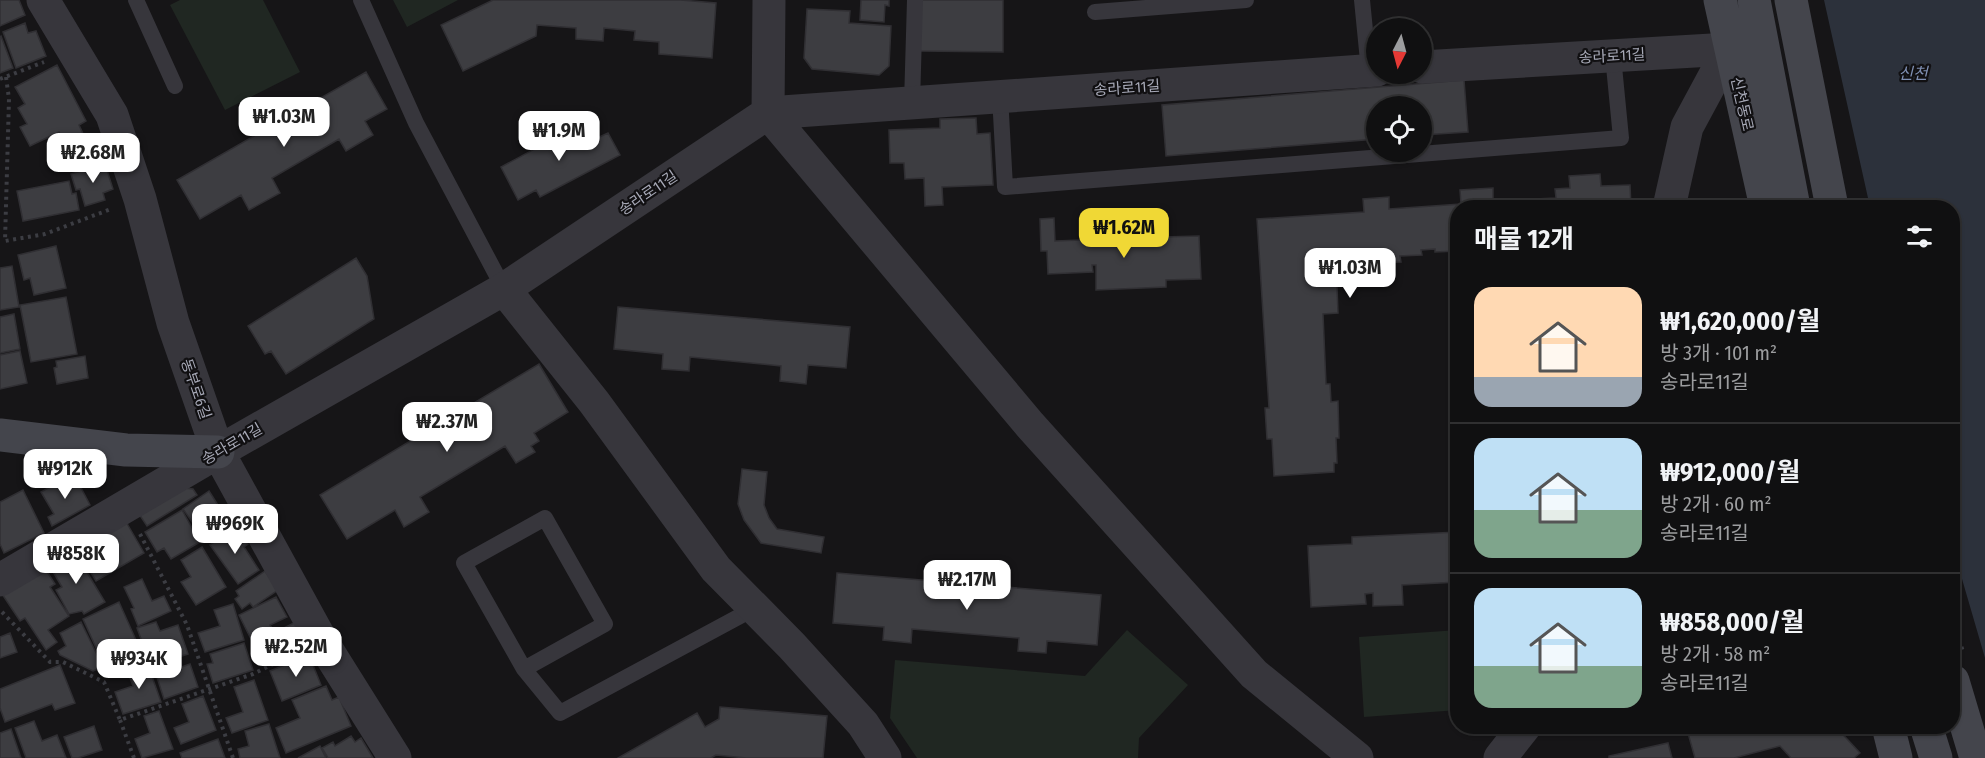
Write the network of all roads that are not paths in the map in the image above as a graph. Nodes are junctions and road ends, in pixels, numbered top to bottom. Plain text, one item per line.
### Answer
1 (44, 0) edge
2 (136, 0) edge
3 (361, 0) edge
4 (769, 0) edge
5 (915, 0) edge
6 (1246, 0) edge
7 (1362, 0) edge
8 (1720, 0) edge
9 (1754, 0) edge
10 (1791, 0) edge
11 (1095, 12) dead end
12 (1366, 25) edge
13 (1729, 49) junction
14 (1613, 56) junction
15 (1432, 66) edge
16 (1366, 70) edge
17 (175, 86) dead end
18 (1000, 96) junction
19 (912, 103) junction
20 (768, 113) junction
21 (1671, 200) edge
22 (1764, 200) edge
23 (1793, 200) edge
24 (1831, 200) edge
25 (504, 289) junction
26 (0, 435) edge
27 (218, 452) junction
28 (0, 580) edge
29 (755, 608) junction
30 (524, 669) junction
31 (1960, 704) edge
32 (1519, 734) edge
33 (1890, 734) edge
34 (1928, 734) edge
35 (395, 758) edge
36 (885, 758) edge
37 (1357, 758) edge
38 (1500, 758) edge
39 (1896, 758) edge
40 (1936, 758) edge
41 (1976, 758) edge

1 - 27 street, 동부로6길
2 - 17 lane
3 - 25 lane
4 - 20 street
5 - 19 lane
6 - 11 lane
7 - 12 lane
8 - 13 main road, 신천동로
9 - 23 main road, 신천동로
10 - 24 main road
13 - 14 street, 송라로11길
13 - 21 street
13 - 22 main road, 신천동로
14 - 15 street, 송라로11길
14 - 18 lane
16 - 18 street, 송라로11길
18 - 19 street, 송라로11길
19 - 20 street, 송라로11길
20 - 25 street, 송라로11길
20 - 37 street
25 - 27 street, 송라로11길
25 - 29 street
26 - 27 main road
27 - 28 street, 송라로11길
27 - 35 street, 동부로6길
29 - 30 lane
29 - 36 street
30 - 30 lane
31 - 41 main road
32 - 38 street
33 - 39 main road
34 - 40 main road

